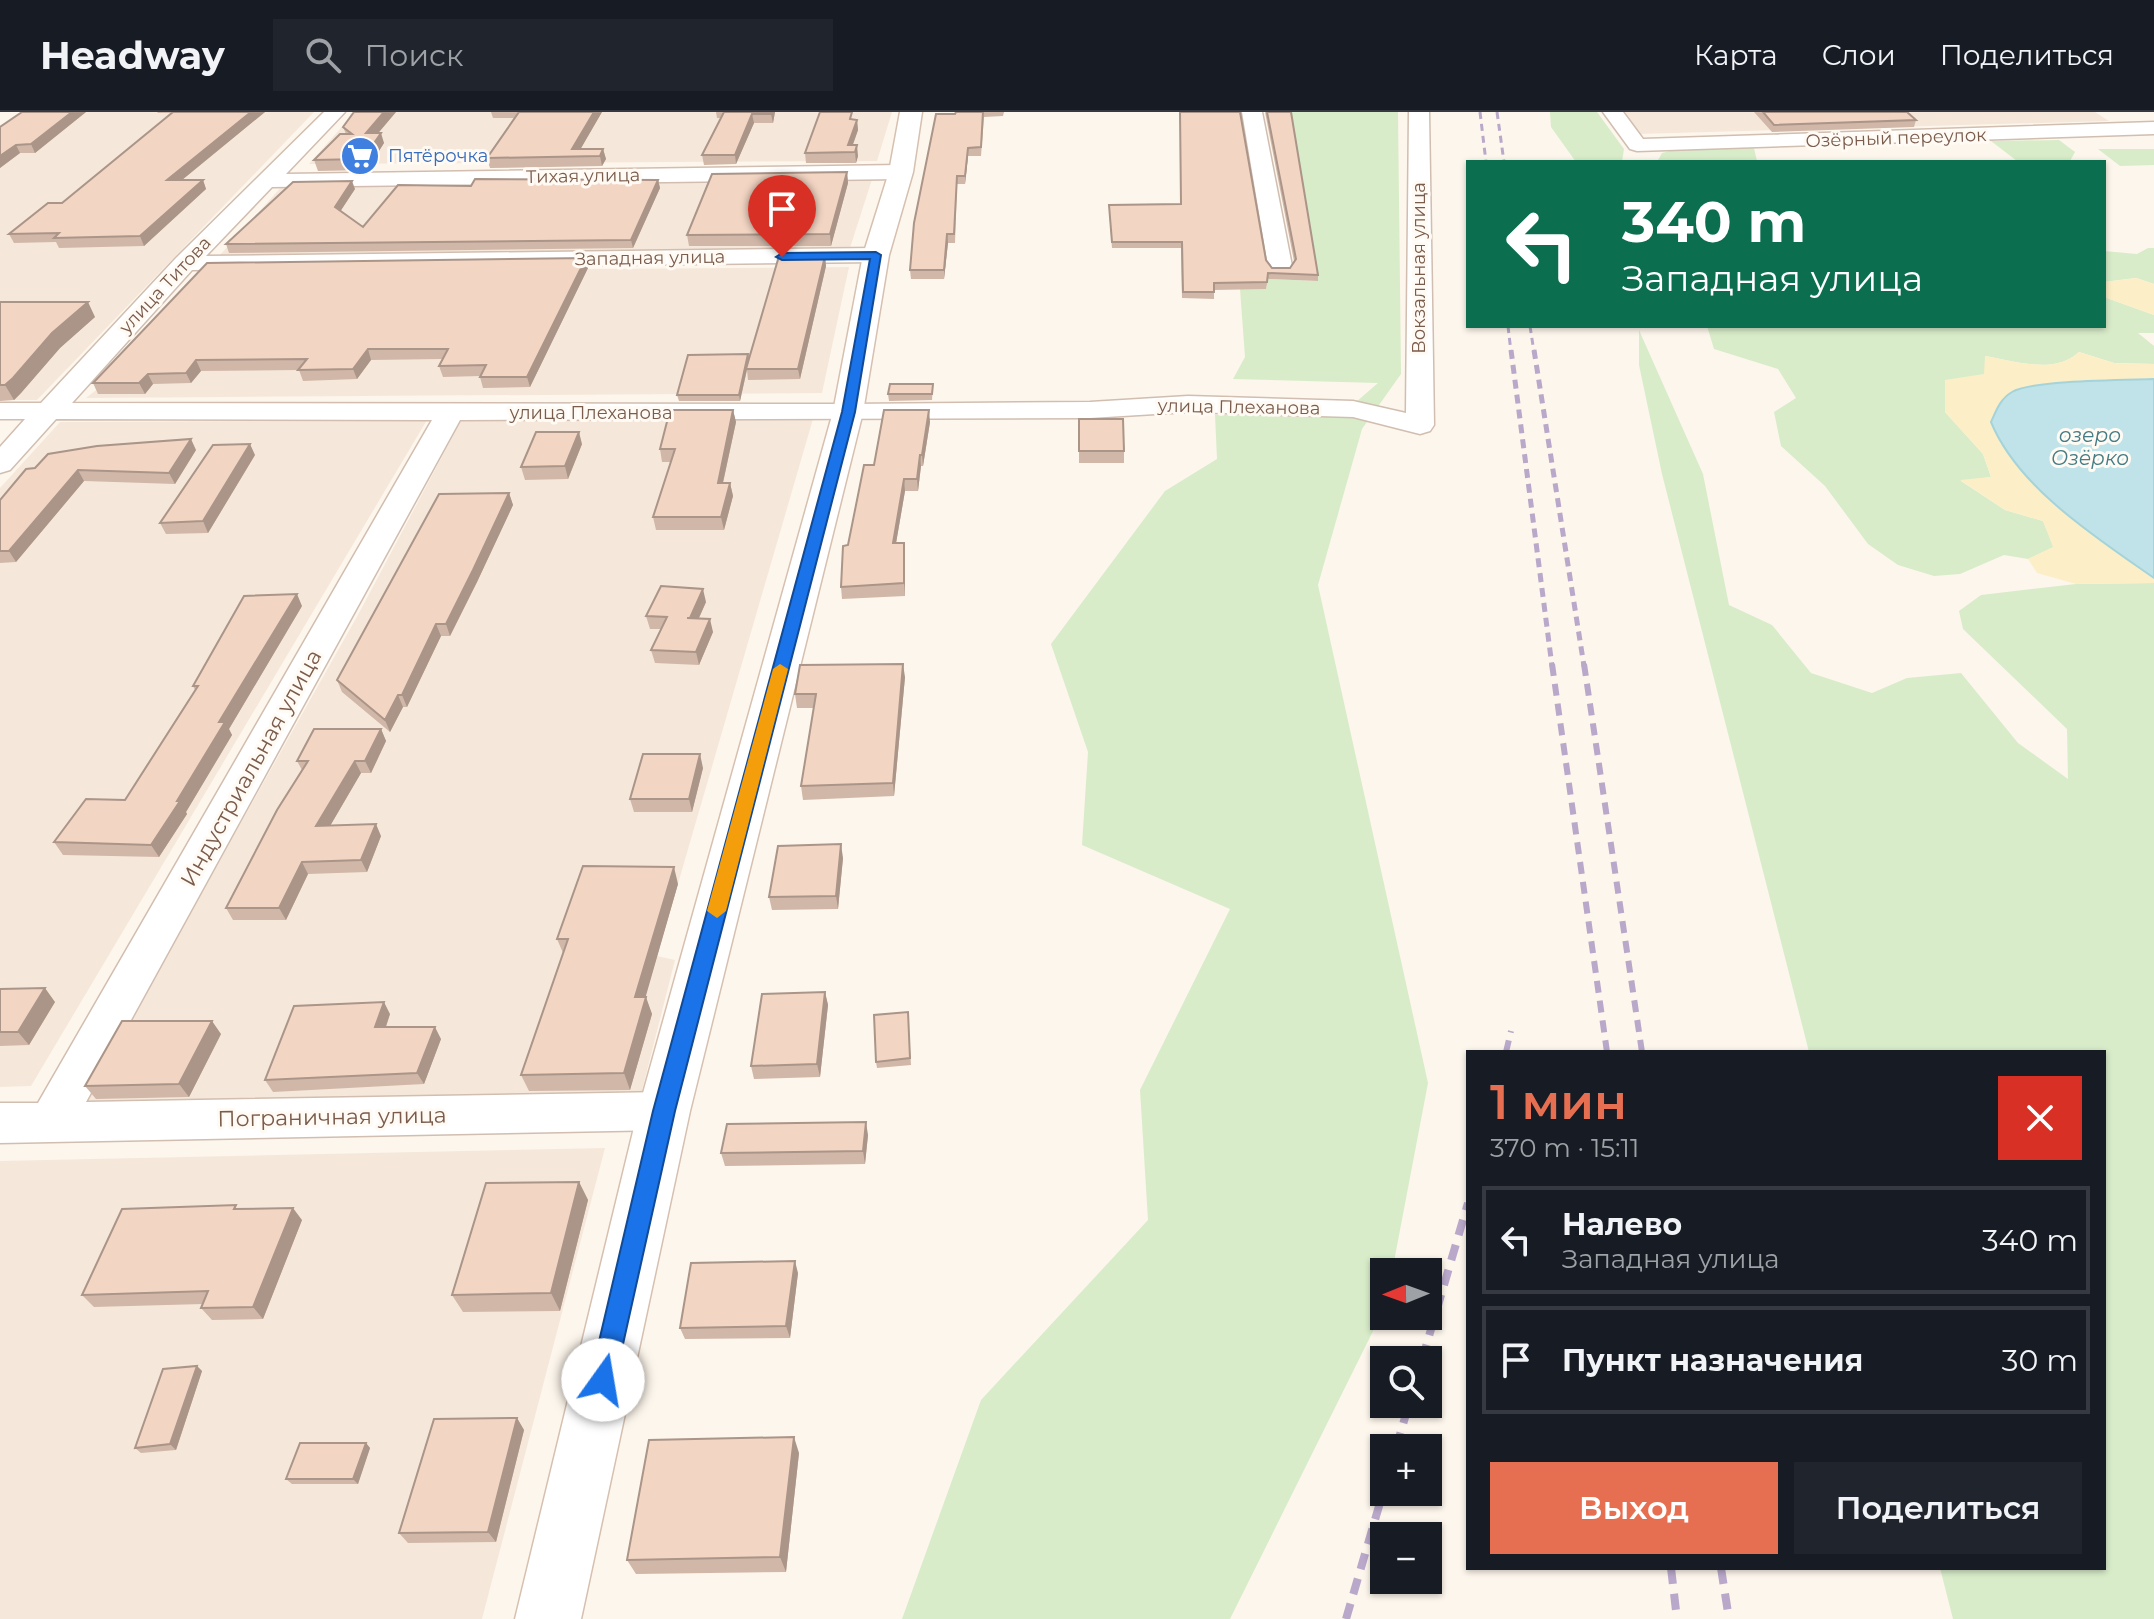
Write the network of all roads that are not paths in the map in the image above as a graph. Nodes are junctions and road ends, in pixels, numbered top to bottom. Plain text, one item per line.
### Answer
1 (335, 112) edge
2 (911, 112) edge
3 (1252, 112) edge
4 (1419, 112) edge
5 (1613, 112) edge
6 (2138, 112) edge
7 (2154, 126) edge
8 (901, 172) junction
9 (265, 181) junction
10 (876, 255) junction
11 (185, 263) junction
12 (1280, 266) edge
13 (0, 411) edge
14 (48, 411) junction
15 (848, 412) junction
16 (450, 413) junction
17 (1420, 425) joint
18 (0, 464) edge
19 (664, 1111) junction
20 (51, 1122) junction
21 (0, 1123) edge
22 (548, 1619) edge

1 - 9 street, улица Титова
2 - 8 street
3 - 12 street
4 - 17 street, Вокзальная улица
5 - 7 street, Озёрный переулок
6 - 7 street
8 - 9 street, Тихая улица
8 - 10 street
9 - 11 street, улица Титова
10 - 11 street, Западная улица
10 - 15 street
11 - 14 street, улица Титова
13 - 14 street, улица Плеханова
14 - 16 street, улица Плеханова
14 - 18 street, улица Титова
15 - 16 street, улица Плеханова
15 - 17 street, улица Плеханова
15 - 19 street
16 - 20 street, Индустриальная улица
19 - 20 street, Пограничная улица
19 - 22 street
20 - 21 street, Пограничная улица

